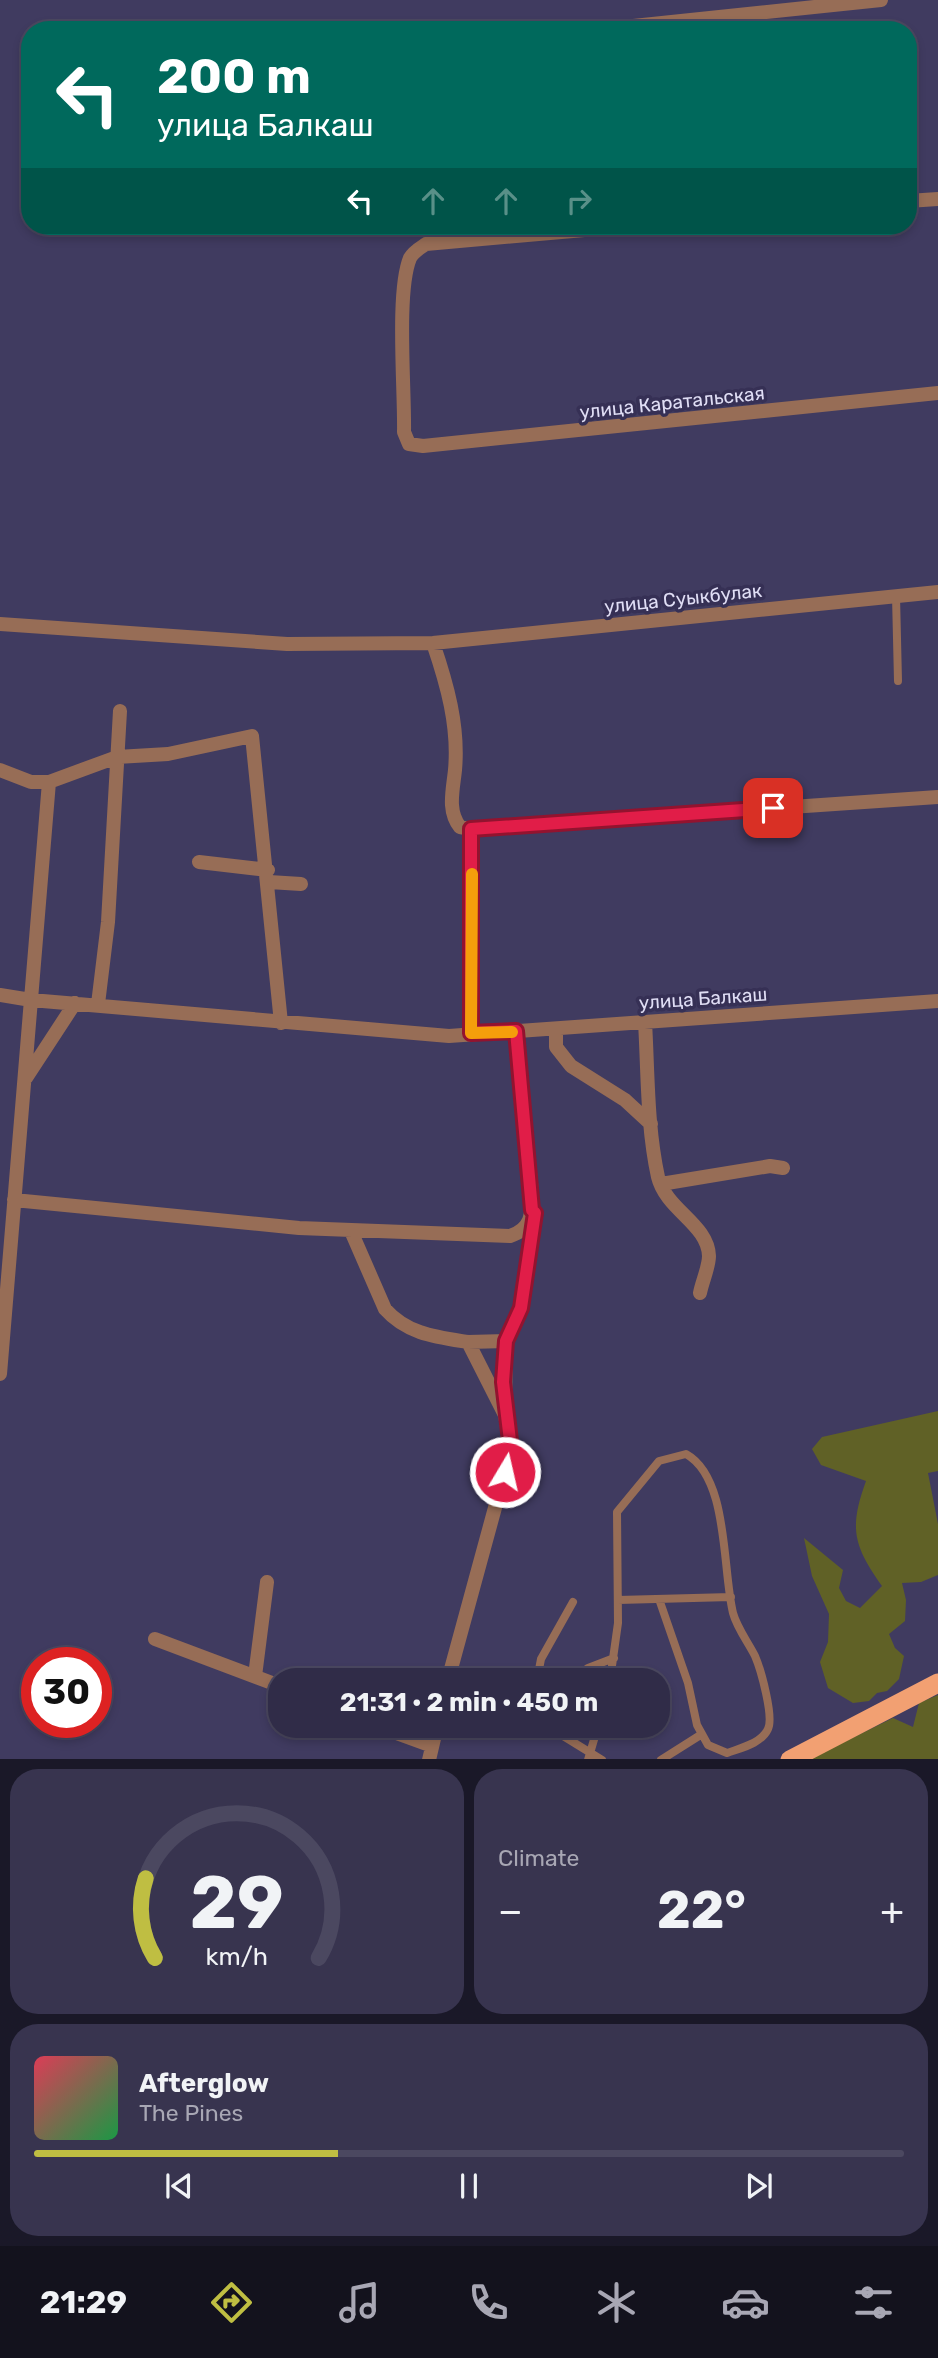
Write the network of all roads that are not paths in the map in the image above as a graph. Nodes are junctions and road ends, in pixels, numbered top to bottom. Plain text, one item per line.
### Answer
1 (881, 0) edge
2 (681, 21) edge
3 (938, 199) edge
4 (917, 200) edge
5 (528, 235) edge
6 (938, 393) edge
7 (938, 592) edge
8 (896, 596) junction
9 (0, 624) edge
10 (433, 643) junction
11 (898, 681) dead end
12 (120, 711) dead end
13 (117, 757) junction
14 (0, 770) edge
15 (49, 782) junction
16 (938, 796) edge
17 (471, 829) junction
18 (199, 862) dead end
19 (268, 876) junction
20 (301, 884) dead end
21 (0, 995) edge
22 (31, 1000) junction
23 (938, 1001) edge
24 (75, 1003) junction
25 (99, 1004) junction
26 (645, 1022) junction
27 (281, 1023) junction
28 (556, 1030) junction
29 (516, 1031) junction
30 (471, 1033) junction
31 (24, 1082) junction
32 (651, 1124) junction
33 (783, 1168) dead end
34 (661, 1184) junction
35 (14, 1200) junction
36 (532, 1210) junction
37 (351, 1231) junction
38 (510, 1236) junction
39 (531, 1239) junction
40 (700, 1293) dead end
41 (506, 1341) junction
42 (468, 1342) junction
43 (0, 1374) edge
44 (505, 1415) junction
45 (267, 1582) dead end
46 (731, 1597) junction
47 (659, 1599) junction
48 (618, 1600) junction
49 (572, 1602) dead end
50 (155, 1639) dead end
51 (614, 1658) junction
52 (451, 1668) edge
53 (539, 1668) edge
54 (588, 1668) edge
55 (612, 1668) edge
56 (255, 1676) junction
57 (268, 1681) edge
58 (938, 1683) edge
59 (702, 1734) junction
60 (401, 1738) edge
61 (564, 1738) edge
62 (594, 1738) edge
63 (430, 1753) edge
64 (589, 1756) edge
65 (602, 1759) edge
66 (661, 1759) edge
67 (790, 1759) edge

1 - 2 street
3 - 4 street
5 - 6 street, улица Каратальская
7 - 8 street, улица Суыкбулак
8 - 10 street, улица Суыкбулак
8 - 11 lane
9 - 10 street, улица Суыкбулак
10 - 17 street
12 - 13 street
13 - 15 street
13 - 19 street
13 - 25 street
14 - 15 street
15 - 22 street
16 - 17 street
17 - 30 street
18 - 19 street
19 - 20 street
19 - 27 street
21 - 22 street, улица Балкаш
22 - 24 street, улица Балкаш
22 - 31 street
23 - 26 street, улица Балкаш
24 - 25 street, улица Балкаш
24 - 31 street
25 - 27 street, улица Балкаш
26 - 28 street, улица Балкаш
26 - 32 street
27 - 30 street, улица Балкаш
28 - 29 street, улица Балкаш
28 - 32 street
29 - 30 street, улица Балкаш
29 - 36 street
31 - 35 street
32 - 34 street
33 - 34 street
34 - 40 street
35 - 37 street
35 - 43 street
36 - 38 street
36 - 39 street
37 - 38 street
37 - 42 street
38 - 39 street
39 - 41 street
41 - 42 street
41 - 44 street
42 - 44 street
44 - 52 street
45 - 56 street
46 - 47 lane
46 - 48 lane
46 - 59 lane
47 - 48 lane
47 - 59 lane
48 - 51 lane
49 - 53 lane
50 - 56 street
51 - 54 lane
51 - 55 lane
56 - 57 street
58 - 67 highway
59 - 66 lane
60 - 63 street
61 - 64 lane
62 - 64 lane
64 - 65 lane

